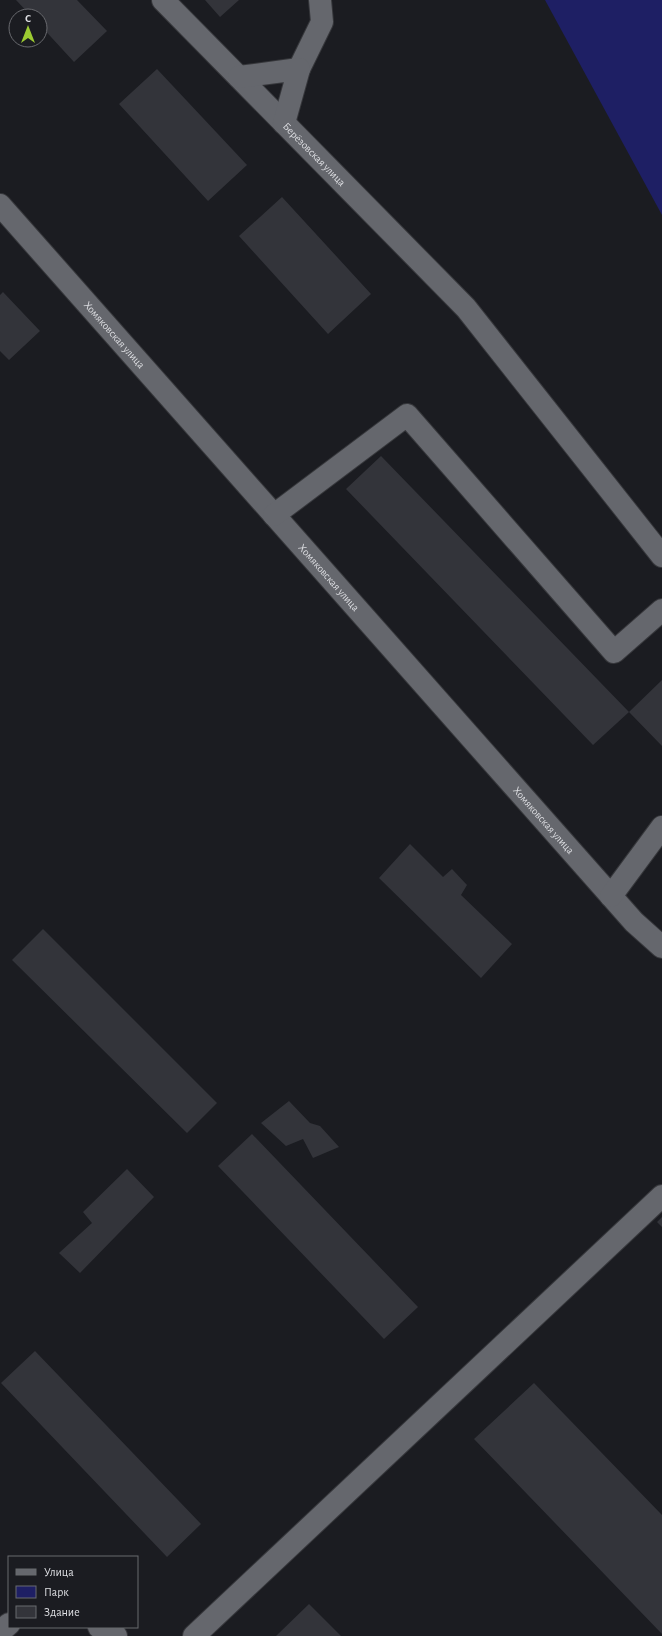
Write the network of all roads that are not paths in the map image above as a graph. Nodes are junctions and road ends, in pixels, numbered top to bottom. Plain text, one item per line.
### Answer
1 (163, 0) edge
2 (320, 0) edge
3 (299, 69) junction
4 (239, 77) junction
5 (284, 123) junction
6 (0, 205) edge
7 (274, 515) junction
8 (662, 556) edge
9 (662, 610) edge
10 (662, 826) edge
11 (611, 896) junction
12 (662, 947) edge
13 (662, 1196) edge
14 (8, 1625) edge
15 (101, 1628) edge
16 (0, 1632) edge
17 (116, 1636) edge
18 (194, 1636) edge

1 - 4 street, Берёзовская улица
2 - 3 street
3 - 4 street
3 - 5 street
4 - 5 street, Берёзовская улица
5 - 8 street, Берёзовская улица
6 - 7 street, Хомяковская улица
7 - 9 street
7 - 11 street, Хомяковская улица
10 - 11 street
11 - 12 street, Хомяковская улица
13 - 18 street
14 - 16 street
15 - 17 street

